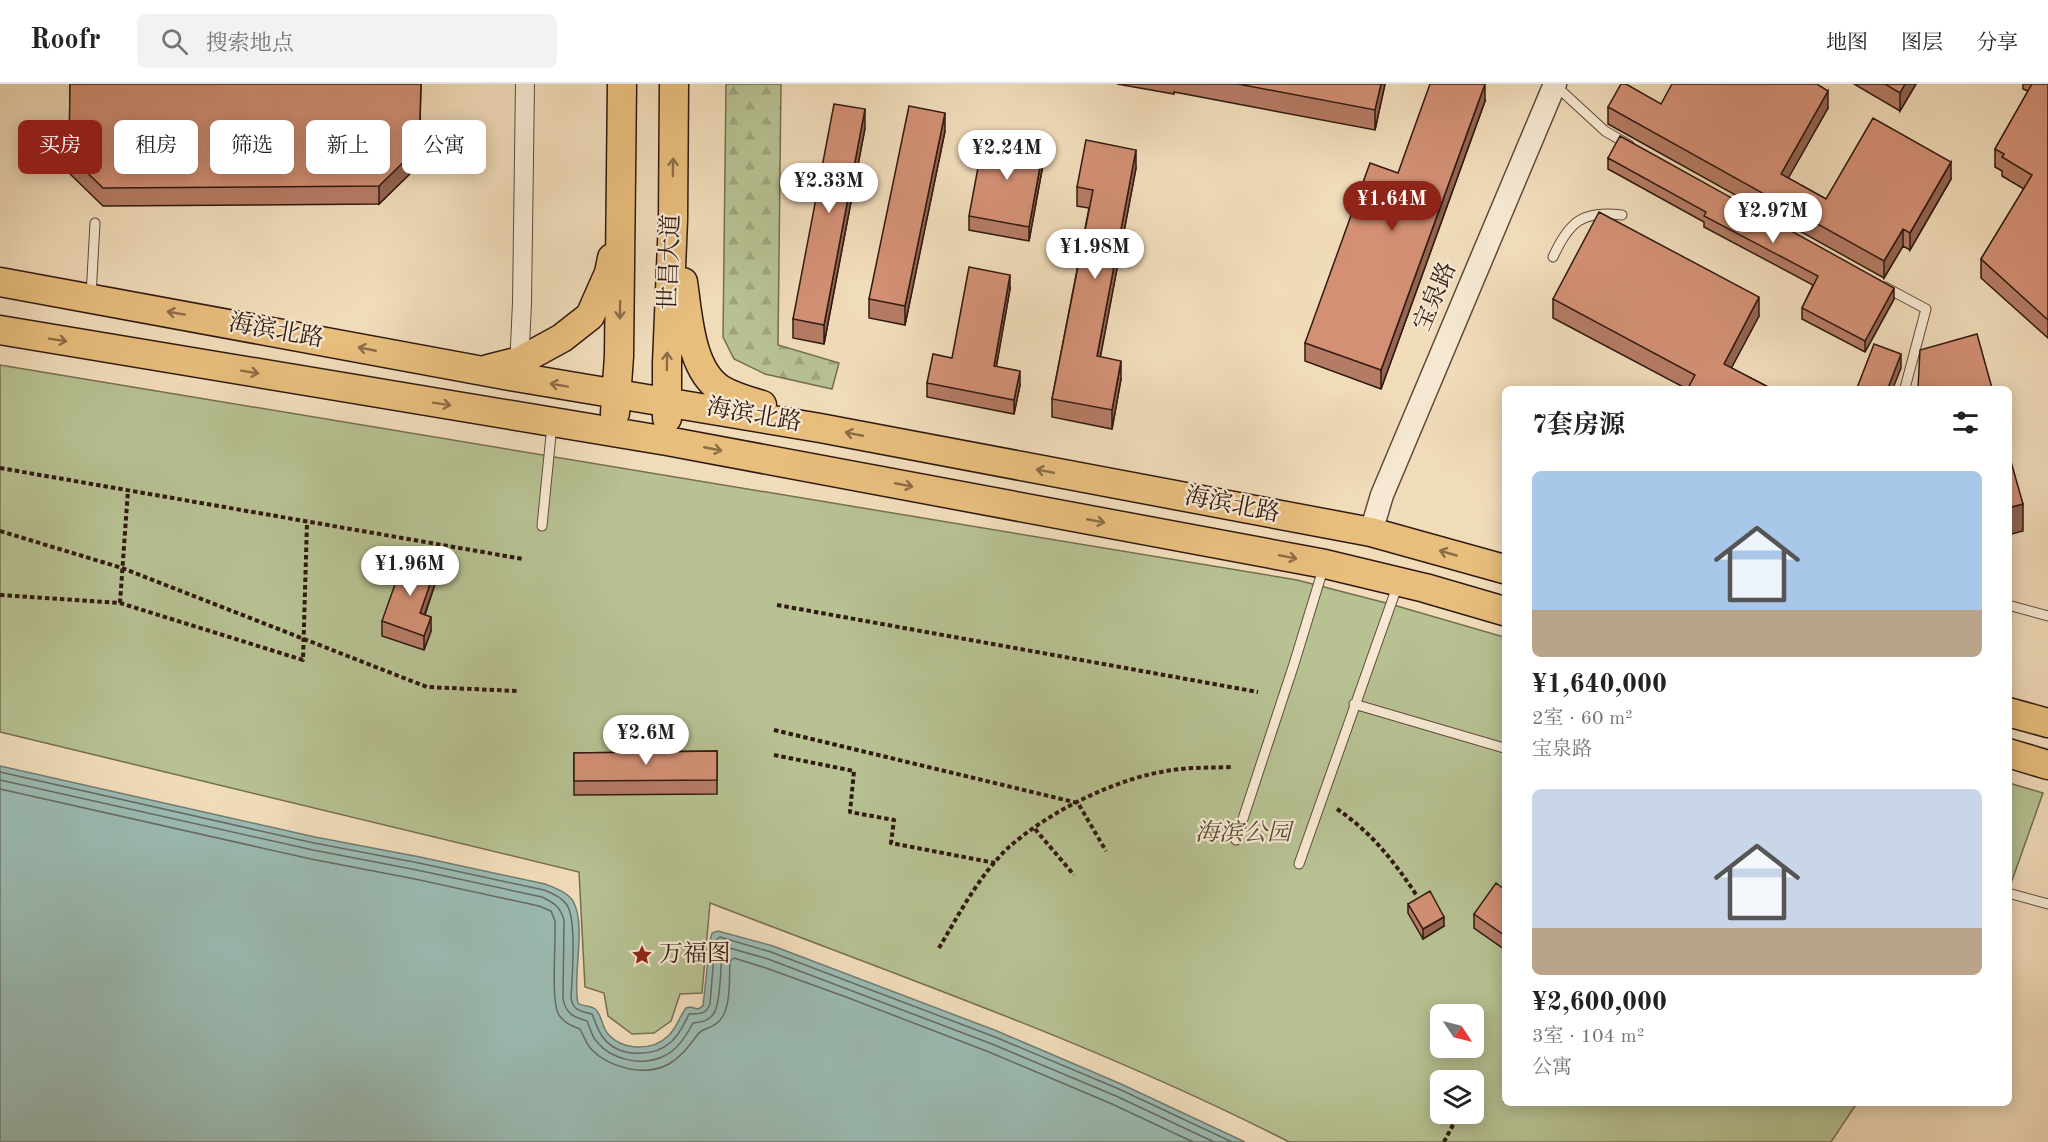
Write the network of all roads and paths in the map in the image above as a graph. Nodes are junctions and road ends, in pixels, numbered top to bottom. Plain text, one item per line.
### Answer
1 (525, 84) edge
2 (622, 84) edge
3 (674, 84) edge
4 (1554, 84) edge
5 (1636, 148) edge
6 (621, 206) junction
7 (1622, 214) dead end
8 (673, 220) junction
9 (95, 223) dead end
10 (1553, 257) dead end
11 (1874, 280) edge
12 (0, 282) edge
13 (91, 298) junction
14 (0, 330) edge
15 (518, 369) junction
16 (1906, 386) edge
17 (617, 394) junction
18 (667, 401) junction
19 (553, 422) junction
20 (820, 428) junction
21 (614, 433) junction
22 (667, 441) junction
23 (0, 468) edge
24 (128, 490) junction
25 (307, 522) junction
26 (542, 526) dead end
27 (0, 531) edge
28 (1371, 532) junction
29 (523, 559) dead end
30 (1325, 564) junction
31 (122, 568) junction
32 (1502, 568) edge
33 (1399, 582) junction
34 (0, 595) edge
35 (120, 603) junction
36 (777, 605) dead end
37 (2012, 606) edge
38 (1502, 610) edge
39 (2048, 616) edge
40 (305, 639) junction
41 (517, 691) dead end
42 (1258, 692) dead end
43 (1354, 704) junction
44 (2012, 713) edge
45 (2048, 723) edge
46 (774, 730) dead end
47 (1502, 747) edge
48 (2012, 754) edge
49 (774, 755) dead end
50 (2048, 765) edge
51 (1232, 767) dead end
52 (1078, 803) junction
53 (1337, 809) dead end
54 (1035, 829) junction
55 (1236, 840) dead end
56 (1106, 851) dead end
57 (996, 864) junction
58 (1299, 864) dead end
59 (1074, 874) dead end
60 (2012, 893) edge
61 (1417, 896) edge
62 (2048, 904) edge
63 (939, 948) dead end
64 (1453, 1124) edge
65 (1444, 1142) edge

1 - 15 street
2 - 6 main road, 世昌大道
8 -> 3 main road, 世昌大道
4 - 5 lane
4 - 28 street, 宝泉路
6 - 15 main road
6 -> 17 main road, 世昌大道
7 - 10 lane
18 -> 8 main road, 世昌大道
8 - 20 main road
9 - 13 lane
11 - 16 lane
12 - 13 main road, 海滨北路
15 -> 13 main road, 海滨北路
14 -> 19 main road, 海滨北路
17 -> 15 main road, 海滨北路
17 - 18 main road, 海滨北路
17 - 21 main road, 世昌大道
18 - 20 main road, 海滨北路
18 - 22 main road, 世昌大道
19 - 21 main road, 海滨北路
19 - 26 lane
28 -> 20 main road, 海滨北路
21 - 22 main road, 海滨北路
22 -> 30 main road, 海滨北路
23 - 24 path
24 - 25 path
24 - 31 path
25 - 29 path
25 - 40 path
27 - 31 path
32 -> 28 main road, 海滨北路
30 - 33 main road, 海滨北路
30 - 55 lane
31 - 35 path
31 - 40 path
33 - 38 main road, 海滨北路
33 - 43 lane
34 - 35 path
35 - 40 path
36 - 42 path
37 - 39 lane
40 - 41 path
43 - 47 lane
43 - 58 lane
44 - 45 main road
46 - 52 path
48 - 50 main road
49 - 57 path
51 - 52 path
52 - 54 path
52 - 56 path
53 - 61 path
54 - 57 path
54 - 59 path
57 - 63 path
60 - 62 lane
64 - 65 path

